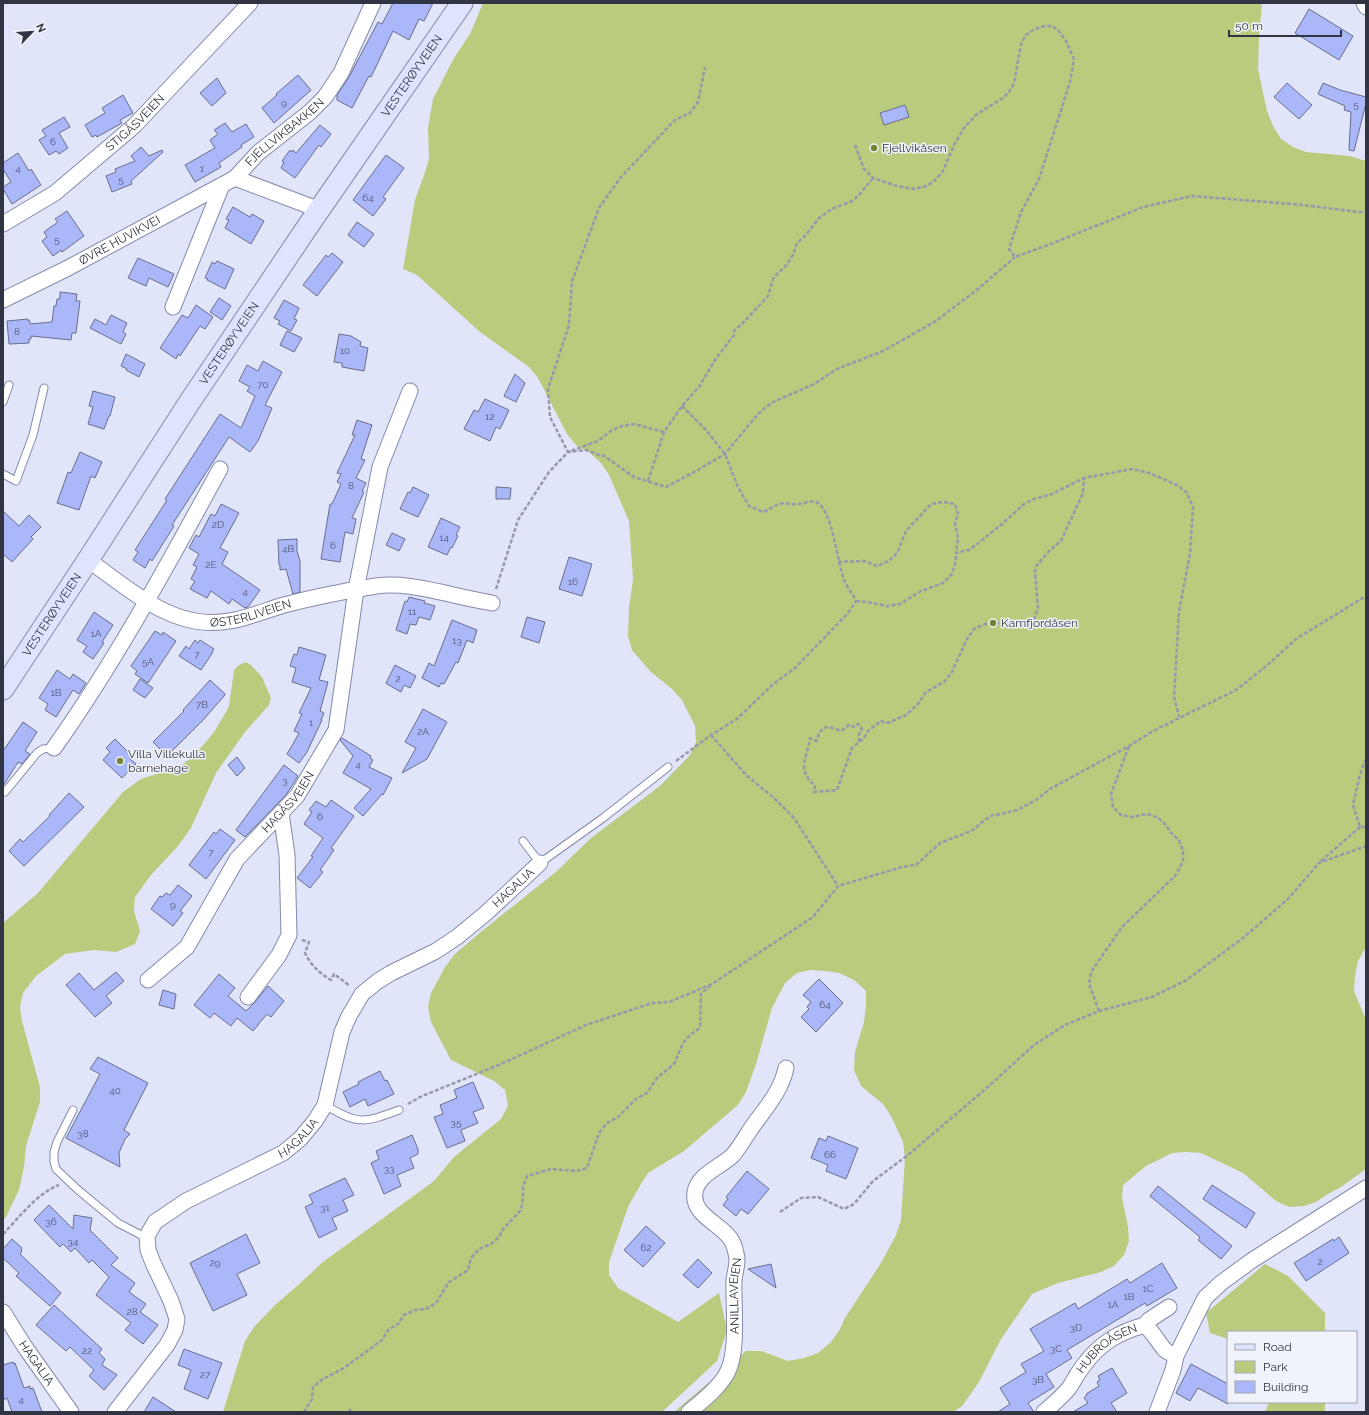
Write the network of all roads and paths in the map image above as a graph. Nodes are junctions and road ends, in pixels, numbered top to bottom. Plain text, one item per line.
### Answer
1 (250, 3) edge
2 (373, 3) edge
3 (462, 3) edge
4 (1364, 3) edge
5 (1366, 7) edge
6 (705, 67) dead end
7 (855, 145) dead end
8 (235, 178) junction
9 (872, 178) junction
10 (222, 185) junction
11 (320, 210) junction
12 (1366, 212) edge
13 (3, 224) edge
14 (1015, 257) junction
15 (3, 300) edge
16 (173, 307) dead end
17 (9, 385) dead end
18 (44, 388) dead end
19 (410, 391) dead end
20 (3, 402) edge
21 (682, 406) junction
22 (664, 432) junction
23 (568, 452) junction
24 (725, 454) junction
25 (220, 469) dead end
26 (3, 474) edge
27 (1084, 478) junction
28 (648, 481) junction
29 (956, 553) junction
30 (88, 560) junction
31 (838, 562) junction
32 (356, 590) junction
33 (1366, 596) edge
34 (856, 601) junction
35 (147, 602) junction
36 (492, 603) joint
37 (3, 689) edge
38 (1179, 717) junction
39 (711, 735) junction
40 (859, 742) junction
41 (1129, 746) junction
42 (54, 748) joint
43 (1366, 759) edge
44 (668, 767) joint
45 (5, 792) dead end
46 (281, 814) junction
47 (1360, 827) junction
48 (1366, 827) edge
49 (523, 841) dead end
50 (1366, 846) edge
51 (540, 863) junction
52 (1319, 863) junction
53 (838, 886) junction
54 (289, 935) junction
55 (148, 980) dead end
56 (712, 984) junction
57 (362, 994) junction
58 (248, 997) dead end
59 (1099, 1011) junction
60 (786, 1068) dead end
61 (325, 1105) junction
62 (73, 1110) dead end
63 (399, 1110) joint
64 (69, 1182) junction
65 (1366, 1188) edge
66 (780, 1212) dead end
67 (3, 1234) edge
68 (147, 1236) junction
69 (1169, 1307) dead end
70 (3, 1312) edge
71 (1145, 1325) junction
72 (1176, 1356) junction
73 (349, 1410) dead end
74 (70, 1412) edge
75 (115, 1412) edge
76 (304, 1412) edge
77 (352, 1412) edge
78 (689, 1412) edge
79 (1044, 1412) edge
80 (1157, 1412) edge

1 - 13 street, STIGÅSVEIEN
2 - 8 street, FJELLVIKBAKKEN
3 - 11 main road, VESTERØYVEIEN
4 - 5 street
6 - 23 path
7 - 9 path
8 - 10 street, ØVRE HUVIKVEI
8 - 11 street, FJELLVIKBAKKEN
9 - 14 path
9 - 21 path
10 - 15 street, ØVRE HUVIKVEI
10 - 16 street
11 - 30 main road, VESTERØYVEIEN
12 - 14 path
14 - 24 path
17 - 20 lane
18 - 26 lane
19 - 32 street
21 - 22 path
21 - 24 path
22 - 23 path
22 - 28 path
23 - 28 path
23 - 36 path
24 - 28 path
24 - 31 path
25 - 35 street
27 - 29 path
27 - 38 path
27 - 40 path
29 - 31 path
29 - 34 path
30 - 35 street, ØSTERLIVEIEN
30 - 37 main road, VESTERØYVEIEN
31 - 34 path
32 - 35 street, ØSTERLIVEIEN
32 - 36 street, ØSTERLIVEIEN
32 - 46 street, HAGÅSVEIEN
33 - 38 path
34 - 39 path
35 - 42 street
38 - 41 path
39 - 44 path
39 - 53 path
40 - 40 path
41 - 53 path
41 - 59 path
42 - 45 lane
43 - 47 path
44 - 51 lane
46 - 54 street
46 - 55 street, HAGÅSVEIEN
47 - 48 path
47 - 52 path
49 - 51 lane
50 - 52 path
51 - 57 street, HAGALIA
52 - 59 path
53 - 56 path
54 - 57 path
54 - 58 street
56 - 63 path
56 - 76 path
57 - 61 street, HAGALIA
59 - 66 path
60 - 78 street, ANILLAVEIEN
61 - 63 lane
61 - 68 street, HAGALIA
62 - 64 lane
64 - 67 path
64 - 68 lane
65 - 72 street
68 - 75 street
69 - 71 street
70 - 74 street, HAGALIA
71 - 72 street, HUBROÅSEN
71 - 79 street, HUBROÅSEN
72 - 80 street
73 - 77 path

